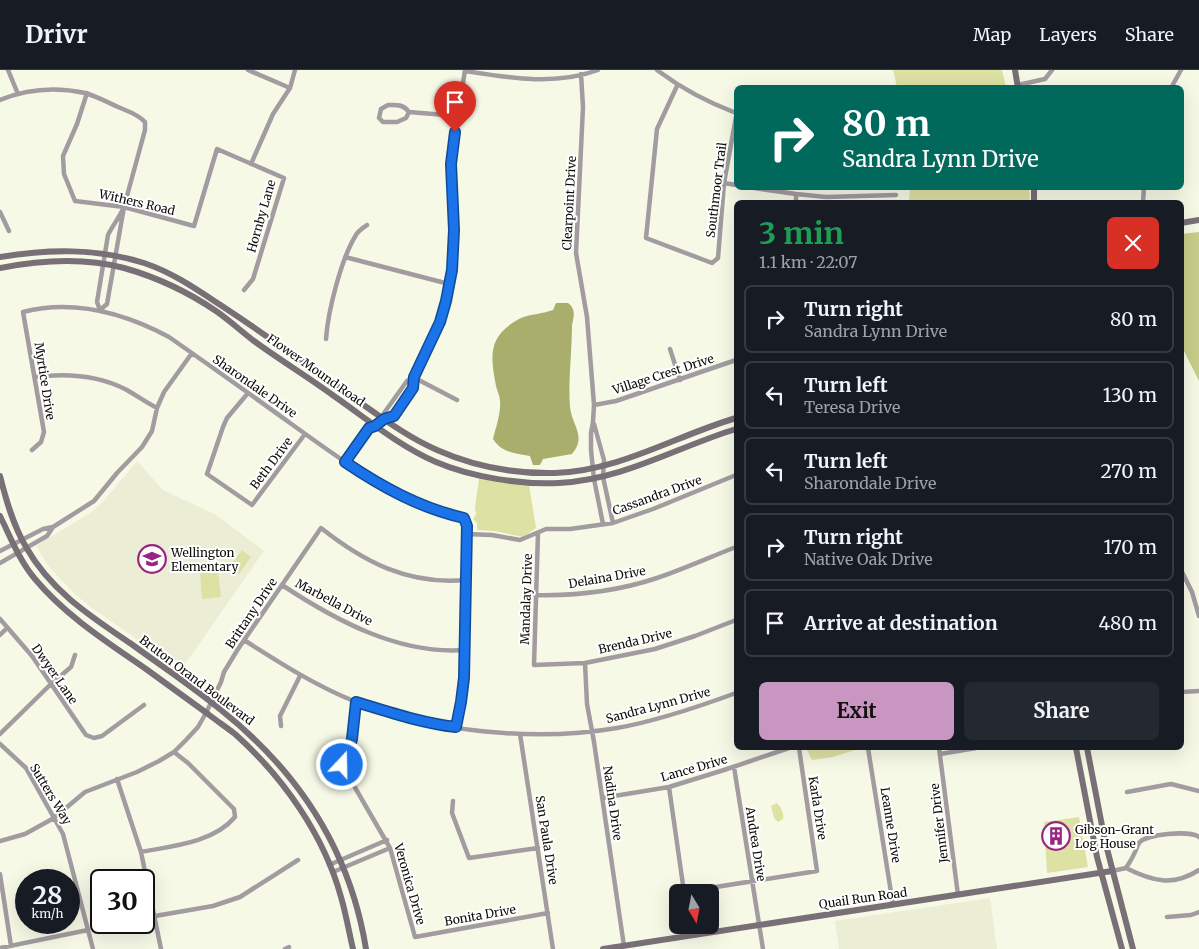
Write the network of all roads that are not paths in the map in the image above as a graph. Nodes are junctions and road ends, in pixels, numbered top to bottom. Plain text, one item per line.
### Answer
1 (8, 70) edge
2 (248, 70) edge
3 (295, 70) edge
4 (465, 70) edge
5 (598, 70) edge
6 (657, 70) edge
7 (1015, 70) edge
8 (1052, 70) edge
9 (1182, 70) edge
10 (581, 74) junction
11 (1018, 85) edge
12 (1022, 85) edge
13 (1173, 85) edge
14 (677, 86) junction
15 (290, 88) junction
16 (18, 94) junction
17 (87, 94) junction
18 (0, 100) edge
19 (409, 112) junction
20 (734, 112) edge
21 (457, 116) junction
22 (734, 128) edge
23 (251, 164) junction
24 (724, 183) junction
25 (734, 185) edge
26 (768, 190) edge
27 (796, 194) junction
28 (896, 195) dead end
29 (796, 200) edge
30 (124, 207) junction
31 (0, 212) edge
32 (1199, 220) edge
33 (1184, 222) edge
34 (367, 224) dead end
35 (9, 231) dead end
36 (105, 254) junction
37 (116, 256) junction
38 (0, 257) edge
39 (346, 257) junction
40 (103, 264) junction
41 (114, 266) junction
42 (0, 268) edge
43 (449, 284) junction
44 (244, 290) dead end
45 (100, 310) junction
46 (23, 312) joint
47 (326, 339) dead end
48 (670, 349) dead end
49 (192, 353) junction
50 (734, 361) edge
51 (35, 377) junction
52 (414, 377) junction
53 (680, 380) junction
54 (248, 393) junction
55 (457, 400) dead end
56 (594, 404) junction
57 (157, 408) junction
58 (384, 419) junction
59 (734, 419) edge
60 (593, 422) junction
61 (375, 426) junction
62 (734, 429) edge
63 (305, 434) junction
64 (32, 450) dead end
65 (345, 462) junction
66 (605, 467) junction
67 (593, 469) junction
68 (0, 476) edge
69 (734, 476) edge
70 (603, 477) junction
71 (594, 479) junction
72 (0, 516) edge
73 (613, 522) junction
74 (603, 524) junction
75 (53, 527) junction
76 (538, 533) junction
77 (466, 534) junction
78 (22, 539) junction
79 (13, 544) junction
80 (26, 547) junction
81 (734, 548) edge
82 (0, 551) edge
83 (17, 552) junction
84 (0, 563) edge
85 (1184, 576) edge
86 (465, 580) junction
87 (282, 585) junction
88 (535, 596) junction
89 (1199, 616) edge
90 (0, 619) edge
91 (734, 621) edge
92 (7, 628) junction
93 (0, 635) edge
94 (244, 640) junction
95 (465, 650) junction
96 (75, 656) dead end
97 (585, 663) junction
98 (534, 665) joint
99 (300, 676) junction
100 (51, 684) junction
101 (1199, 691) edge
102 (1184, 692) edge
103 (734, 694) edge
104 (211, 702) junction
105 (356, 702) junction
106 (144, 705) dead end
107 (206, 713) junction
108 (281, 726) dead end
109 (456, 727) junction
110 (592, 731) junction
111 (0, 734) edge
112 (520, 734) junction
113 (0, 744) edge
114 (783, 750) edge
115 (799, 750) edge
116 (868, 750) edge
117 (939, 750) edge
118 (964, 750) edge
119 (1076, 750) edge
120 (1087, 750) edge
121 (174, 752) junction
122 (940, 754) junction
123 (734, 767) junction
124 (116, 779) junction
125 (670, 787) junction
126 (1199, 791) edge
127 (1127, 792) dead end
128 (602, 798) junction
129 (454, 801) dead end
130 (54, 818) junction
131 (1199, 837) edge
132 (0, 840) edge
133 (387, 840) junction
134 (390, 848) junction
135 (538, 848) junction
136 (141, 852) junction
137 (298, 860) dead end
138 (340, 860) junction
139 (330, 865) junction
140 (343, 868) junction
141 (1126, 868) junction
142 (145, 869) edge
143 (1199, 870) edge
144 (1112, 871) junction
145 (333, 872) junction
146 (1101, 873) junction
147 (0, 874) edge
148 (751, 882) junction
149 (683, 884) edge
150 (719, 887) edge
151 (958, 895) junction
152 (894, 905) junction
153 (1199, 912) edge
154 (548, 913) junction
155 (155, 916) joint
156 (1167, 917) dead end
157 (758, 924) junction
158 (88, 930) junction
159 (415, 937) joint
160 (11, 946) junction
161 (624, 946) junction
162 (0, 948) edge
163 (92, 949) edge
164 (161, 949) edge
165 (353, 949) edge
166 (366, 949) edge
167 (553, 949) edge
168 (604, 949) edge
169 (763, 949) edge
170 (1122, 949) edge
171 (1133, 949) edge

1 - 16 street
2 - 15 street
3 - 15 street
4 - 10 street
4 - 21 street
5 - 10 street
6 - 14 street
7 - 11 main road
8 - 12 street
9 - 13 street
10 - 56 street, Clearpoint Drive
14 - 20 street
14 - 24 street, Southmoor Trail
15 - 23 street
16 - 17 street
16 - 18 street
17 - 30 street
17 - 30 street, Withers Road
19 - 19 street
19 - 21 street
21 - 43 street
22 - 24 street, Southmoor Trail
23 - 30 street, Withers Road
23 - 44 street, Hornby Lane
24 - 25 street
26 - 27 street
27 - 28 street
27 - 29 street
30 - 36 street
30 - 37 street
31 - 35 street
32 - 33 main road
34 - 39 street
36 - 37 main road, Flower Mound Road
36 - 38 main road, Flower Mound Road
36 - 40 street
37 - 41 street
37 - 58 main road, Flower Mound Road
39 - 43 street
39 - 47 street
40 - 41 main road, Flower Mound Road
40 - 42 main road, Flower Mound Road
40 - 45 street
41 - 45 street
41 - 61 main road, Flower Mound Road
43 - 52 street
45 - 46 street, Sharondale Drive
45 - 49 street, Sharondale Drive
46 - 51 street, Myrtice Drive
48 - 53 street
49 - 54 street, Sharondale Drive
49 - 57 street
50 - 53 street, Village Crest Drive
51 - 57 street
51 - 64 street, Myrtice Drive
52 - 55 street
52 - 58 street
52 - 58 street
53 - 56 street, Village Crest Drive
54 - 63 street, Sharondale Drive
54 - 63 street, Beth Drive
56 - 60 street, Clearpoint Drive
57 - 75 street
58 - 61 street
58 - 67 main road, Flower Mound Road
59 - 66 main road, Flower Mound Road
60 - 66 street, Clearpoint Drive
60 - 67 street, Clearpoint Drive
61 - 65 street
61 - 71 main road, Flower Mound Road
62 - 70 main road, Flower Mound Road
63 - 65 street, Sharondale Drive
65 - 77 street, Sharondale Drive
66 - 67 main road, Flower Mound Road
66 - 70 street, Clearpoint Drive
67 - 71 street, Clearpoint Drive
68 - 78 main road, Bruton Orand Boulevard
69 - 73 street, Cassandra Drive
70 - 71 main road, Flower Mound Road
70 - 73 street, Clearpoint Drive
71 - 74 street, Clearpoint Drive
72 - 79 main road, Bruton Orand Boulevard
73 - 74 street, Cassandra Drive
74 - 76 street, Cassandra Drive
75 - 78 street
75 - 80 street
76 - 77 street, Cassandra Drive
76 - 88 street, Mandalay Drive
77 - 86 street
78 - 79 street
78 - 80 main road, Bruton Orand Boulevard
79 - 82 street
79 - 83 main road, Bruton Orand Boulevard
80 - 83 street
80 - 104 main road, Bruton Orand Boulevard
81 - 88 street, Delaina Drive
83 - 84 street
83 - 107 main road, Bruton Orand Boulevard
85 - 89 street
86 - 87 street, Brittany Drive
86 - 95 street
87 - 94 street, Brittany Drive
87 - 95 street, Marbella Drive
88 - 98 street, Mandalay Drive
90 - 92 street, Dwyer Lane
91 - 97 street, Brenda Drive
92 - 93 street
92 - 100 street, Dwyer Lane
94 - 99 street, Sandra Lynn Drive
94 - 104 street, Brittany Drive
95 - 109 street
96 - 100 street
97 - 98 street, Brenda Drive
97 - 110 street, Nadina Drive
99 - 105 street, Sandra Lynn Drive
99 - 108 street
100 - 106 street, Dwyer Lane
100 - 111 street
101 - 102 street
103 - 110 street, Sandra Lynn Drive
104 - 107 street, Brittany Drive
104 - 138 main road, Bruton Orand Boulevard
105 - 109 street, Sandra Lynn Drive
105 - 133 street, Veronica Drive
107 - 121 street, Brittany Drive
107 - 139 main road, Bruton Orand Boulevard
109 - 112 street, Sandra Lynn Drive
110 - 112 street, Sandra Lynn Drive
110 - 128 street, Nadina Drive
112 - 135 street, San Paula Drive
113 - 130 street, Sutters Way
114 - 123 street, Lance Drive
115 - 148 street, Karla Drive
116 - 152 street, Leanne Drive
117 - 122 street, Jennifer Drive
118 - 122 street
119 - 146 main road
120 - 144 main road
121 - 124 street, Brittany Drive
121 - 136 street
122 - 151 street, Jennifer Drive
123 - 125 street, Lance Drive
123 - 148 street, Andrea Drive
124 - 130 street, Brittany Drive
124 - 136 street
125 - 128 street, Lance Drive
125 - 149 street
126 - 127 street
128 - 161 street, Nadina Drive
129 - 135 street
130 - 132 street, Brittany Drive
130 - 158 street, Sutters Way
131 - 141 street
133 - 134 street, Veronica Drive
133 - 138 street
134 - 140 street
134 - 159 street, Veronica Drive
135 - 154 street, San Paula Drive
136 - 142 street
137 - 155 street
138 - 139 street
138 - 140 main road, Bruton Orand Boulevard
139 - 145 main road, Bruton Orand Boulevard
140 - 145 street
140 - 166 main road, Bruton Orand Boulevard
141 - 143 street
141 - 144 street, Quail Run Road
144 - 146 main road, Quail Run Road
144 - 171 main road
145 - 165 main road, Bruton Orand Boulevard
146 - 151 main road, Quail Run Road
146 - 170 main road
147 - 160 street
148 - 150 street
148 - 157 street, Andrea Drive
151 - 152 main road, Quail Run Road
152 - 157 main road, Quail Run Road
153 - 156 street
154 - 159 street, Bonita Drive
154 - 167 street, San Paula Drive
155 - 164 street
157 - 161 main road, Quail Run Road
157 - 169 street, Andrea Drive
158 - 160 street
158 - 163 street, Sutters Way
160 - 162 street
161 - 168 main road, Quail Run Road

